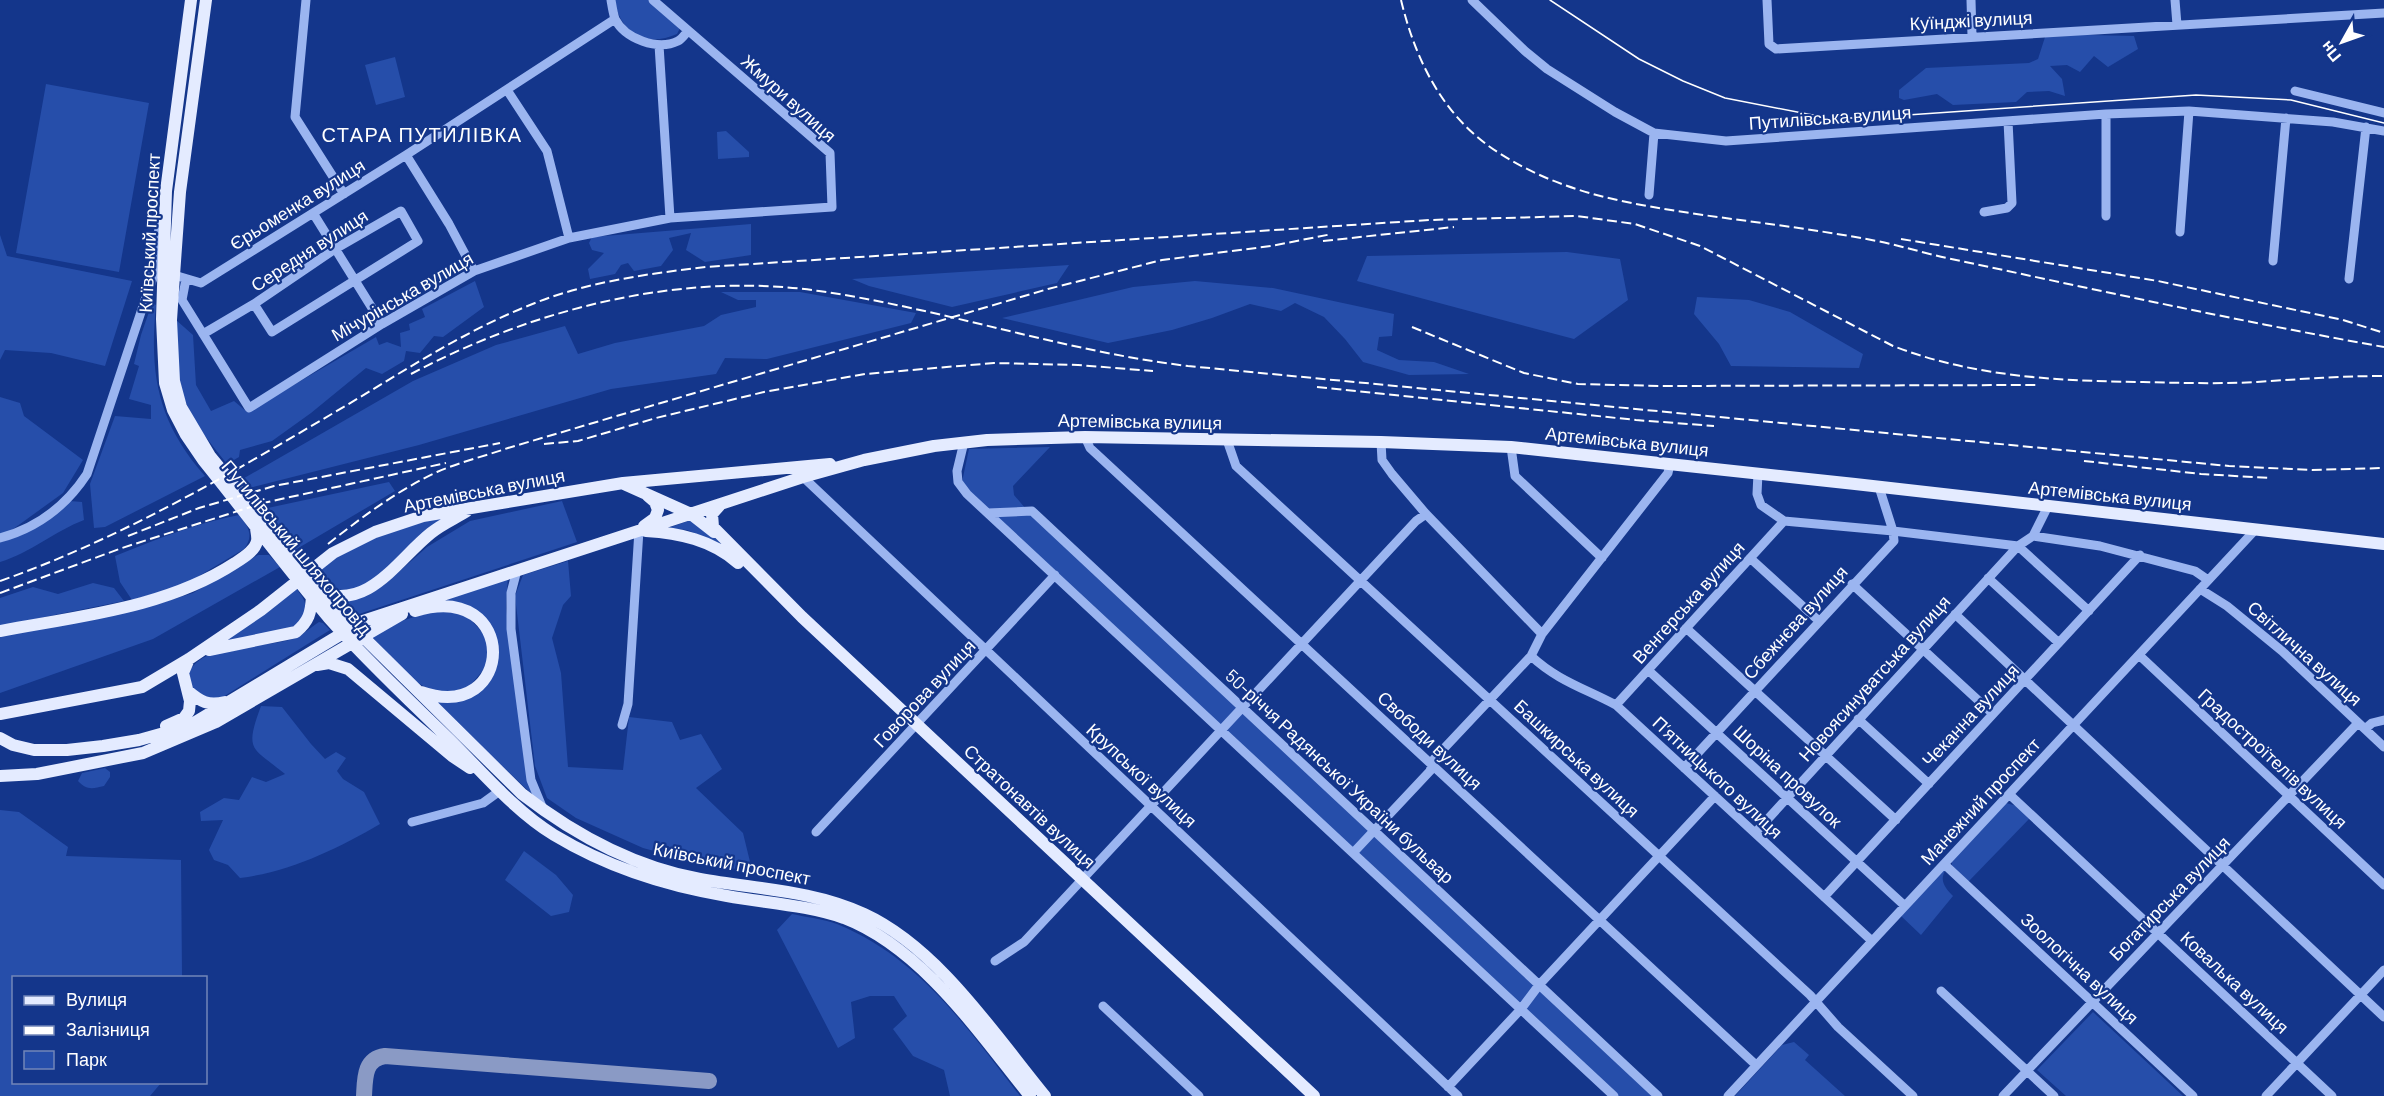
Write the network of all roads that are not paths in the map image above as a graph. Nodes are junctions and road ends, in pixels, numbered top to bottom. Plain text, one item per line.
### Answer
1 (191, 0) edge
2 (206, 0) edge
3 (306, 0) edge
4 (611, 0) edge
5 (653, 0) edge
6 (1472, 0) edge
7 (1767, 0) edge
8 (1971, 0) edge
9 (2175, 0) edge
10 (2384, 13) edge
11 (615, 19) junction
12 (2177, 25) junction
13 (688, 31) junction
14 (1972, 36) junction
15 (659, 45) junction
16 (507, 90) junction
17 (2295, 91) dead end
18 (2189, 111) junction
19 (2384, 113) edge
20 (2106, 114) junction
21 (2286, 118) junction
22 (2008, 122) junction
23 (2366, 127) junction
24 (2384, 131) edge
25 (1654, 133) junction
26 (406, 155) junction
27 (166, 191) junction
28 (180, 192) junction
29 (344, 194) junction
30 (1649, 195) dead end
31 (832, 207) joint
32 (178, 211) junction
33 (1984, 212) dead end
34 (314, 213) junction
35 (2106, 216) dead end
36 (670, 218) junction
37 (2180, 232) dead end
38 (569, 238) junction
39 (165, 248) junction
40 (335, 249) junction
41 (2273, 261) dead end
42 (474, 271) junction
43 (174, 275) junction
44 (186, 279) junction
45 (2349, 279) dead end
46 (355, 280) junction
47 (148, 291) junction
48 (163, 293) junction
49 (254, 303) junction
50 (382, 324) junction
51 (203, 334) junction
52 (1085, 437) junction
53 (1227, 440) junction
54 (964, 442) junction
55 (1381, 442) junction
56 (1511, 447) junction
57 (206, 458) junction
58 (864, 460) junction
59 (1670, 464) junction
60 (1758, 473) junction
61 (803, 477) junction
62 (623, 483) junction
63 (1880, 487) junction
64 (647, 495) junction
65 (720, 505) junction
66 (2048, 506) junction
67 (474, 508) junction
68 (988, 513) junction
69 (691, 514) junction
70 (1426, 514) junction
71 (1784, 521) junction
72 (259, 524) junction
73 (2256, 529) junction
74 (639, 530) junction
75 (1893, 531) junction
76 (2033, 537) junction
77 (0, 538) edge
78 (724, 540) junction
79 (2384, 544) edge
80 (2018, 546) junction
81 (2140, 555) junction
82 (1602, 558) junction
83 (1750, 558) junction
84 (517, 570) junction
85 (1055, 575) junction
86 (1988, 578) junction
87 (1360, 580) junction
88 (2208, 580) junction
89 (1852, 584) junction
90 (2200, 589) junction
91 (313, 590) junction
92 (434, 596) junction
93 (2089, 611) junction
94 (1956, 614) junction
95 (802, 617) junction
96 (394, 618) junction
97 (1819, 621) junction
98 (1686, 628) junction
99 (0, 632) edge
100 (1542, 634) junction
101 (1302, 643) junction
102 (2059, 643) junction
103 (1923, 649) junction
104 (986, 650) junction
105 (369, 652) junction
106 (2139, 654) junction
107 (193, 656) junction
108 (1530, 656) junction
109 (314, 666) junction
110 (1648, 670) junction
111 (2026, 679) junction
112 (188, 691) junction
113 (417, 691) junction
114 (1755, 691) junction
115 (1490, 700) junction
116 (227, 702) junction
117 (1616, 705) junction
118 (1243, 708) junction
119 (0, 714) edge
120 (1993, 714) junction
121 (1858, 719) junction
122 (2384, 720) edge
123 (216, 722) junction
124 (2074, 724) junction
125 (622, 725) dead end
126 (917, 725) junction
127 (189, 726) junction
128 (2362, 726) junction
129 (0, 729) edge
130 (1221, 730) junction
131 (1717, 733) junction
132 (138, 737) junction
133 (0, 738) edge
134 (2384, 747) edge
135 (1826, 756) junction
136 (1431, 764) junction
137 (1684, 768) junction
138 (0, 776) edge
139 (1929, 784) junction
140 (498, 788) junction
141 (2009, 794) junction
142 (2289, 795) junction
143 (1715, 796) junction
144 (1787, 798) junction
145 (1151, 806) junction
146 (544, 811) junction
147 (533, 820) junction
148 (1896, 820) junction
149 (412, 822) dead end
150 (559, 822) junction
151 (1374, 831) junction
152 (816, 832) dead end
153 (1755, 833) junction
154 (552, 834) junction
155 (1353, 853) junction
156 (1659, 856) junction
157 (1857, 862) junction
158 (1944, 864) junction
159 (2223, 865) junction
160 (1083, 880) junction
161 (729, 883) junction
162 (2384, 885) edge
163 (754, 887) junction
164 (727, 896) junction
165 (1824, 897) junction
166 (756, 901) junction
167 (1905, 906) junction
168 (1599, 919) junction
169 (2158, 933) junction
170 (1872, 940) junction
171 (994, 962) dead end
172 (2384, 970) edge
173 (1539, 985) junction
174 (1941, 991) dead end
175 (2361, 995) junction
176 (1816, 1001) junction
177 (2092, 1002) junction
178 (1103, 1006) dead end
179 (1521, 1009) junction
180 (2384, 1017) edge
181 (2297, 1063) junction
182 (1756, 1065) junction
183 (2027, 1071) junction
184 (1448, 1087) junction
185 (1030, 1096) edge
186 (1045, 1096) edge
187 (1199, 1096) edge
188 (1314, 1096) edge
189 (1458, 1096) edge
190 (1614, 1096) edge
191 (1658, 1096) edge
192 (1728, 1096) edge
193 (1913, 1096) edge
194 (2003, 1096) edge
195 (2054, 1096) edge
196 (2193, 1096) edge
197 (2266, 1096) edge
198 (2332, 1096) edge

1 - 27 main road, Київський проспект
2 - 28 main road, Київський проспект
3 - 29 street
4 - 11 street
5 - 13 street, Жмури вулиця
6 - 25 street, Путилівська вулиця
7 - 14 street, Куїнджі вулиця
8 - 14 street
9 - 12 street
10 - 12 street, Куїнджі вулиця
11 - 15 street
11 - 16 street, Єрьоменка вулиця
12 - 14 street, Куїнджі вулиця
13 - 15 street
13 - 31 street, Жмури вулиця
15 - 36 street
16 - 26 street, Єрьоменка вулиця
16 - 38 street
17 - 19 street
18 - 20 street, Путилівська вулиця
18 - 21 street, Путилівська вулиця
18 - 37 street
20 - 22 street, Путилівська вулиця
20 - 35 street
21 - 23 street, Путилівська вулиця
21 - 41 street
22 - 25 street, Путилівська вулиця
22 - 33 street
23 - 24 street, Путилівська вулиця
23 - 45 street
25 - 30 street
26 - 29 street, Єрьоменка вулиця
26 - 42 street
27 - 28 main road
27 - 39 main road, Київський проспект
27 - 47 street
28 - 32 main road, Київський проспект
29 - 34 street, Єрьоменка вулиця
31 - 36 street, Мічурінська вулиця
32 - 39 street
32 - 43 main road, Київський проспект
34 - 40 street
34 - 44 street, Єрьоменка вулиця
36 - 38 street, Мічурінська вулиця
38 - 42 street, Мічурінська вулиця
39 - 47 street
39 - 48 main road, Київський проспект
40 - 46 street
40 - 46 street, Середня вулиця
40 - 49 street, Середня вулиця
42 - 50 street, Мічурінська вулиця
43 - 44 street, Єрьоменка вулиця
43 - 57 main road, Київський проспект
44 - 51 street
46 - 49 street, Середня вулиця
46 - 50 street
47 - 48 street
47 - 77 street
48 - 57 main road, Київський проспект
49 - 51 street
50 - 51 street, Мічурінська вулиця
52 - 53 main road, Артемівська вулиця
52 - 54 main road, Артемівська вулиця
52 - 101 street, Свободи вулиця
53 - 55 main road, Артемівська вулиця
53 - 87 street, Башкирська вулиця
54 - 58 main road, Артемівська вулиця
54 - 68 street
55 - 56 main road, Артемівська вулиця
55 - 70 street
56 - 59 main road, Артемівська вулиця
56 - 82 street
57 - 72 main road, Путилівський шляхопровід
58 - 61 main road, Артемівська вулиця
58 - 62 main road, Артемівська вулиця
59 - 60 main road, Артемівська вулиця
59 - 82 street
60 - 63 main road, Артемівська вулиця
60 - 71 street
61 - 65 main road, Артемівська вулиця
61 - 104 street, Крупської вулиця
62 - 64 main road
62 - 67 main road, Артемівська вулиця
63 - 66 main road, Артемівська вулиця
63 - 75 street
64 - 69 main road
64 - 74 main road
65 - 69 main road, Артемівська вулиця
65 - 78 main road
66 - 73 main road, Артемівська вулиця
66 - 76 street
67 - 91 main road
67 - 107 main road, Артемівська вулиця
68 - 85 street
68 - 118 street, 50-річчя Радянської України бульвар
69 - 74 main road, Артемівська вулиця
69 - 78 main road
70 - 87 street
70 - 100 street
71 - 75 street
71 - 83 street, Венгерська вулиця
72 - 91 main road, Путилівський шляхопровід
72 - 99 main road
73 - 79 main road, Артемівська вулиця
73 - 88 street, Манежний проспект
74 - 84 main road, Артемівська вулиця
74 - 95 main road
74 - 125 street
75 - 80 street
75 - 89 street, Сбежнєва вулиця
76 - 80 street
76 - 81 street
78 - 95 main road, Стратонавтів вулиця
80 - 86 street, Новоясинуватська вулиця
80 - 93 street
81 - 88 street
81 - 93 street, Чеканна вулиця
82 - 100 street
83 - 97 street
83 - 98 street, Венгерська вулиця
84 - 92 main road, Артемівська вулиця
84 - 146 street
85 - 104 street, Говорова вулиця
85 - 130 street
86 - 94 street, Новоясинуватська вулиця
86 - 102 street
87 - 101 street
87 - 115 street, Башкирська вулиця
88 - 90 street, Манежний проспект
89 - 97 street, Сбежнєва вулиця
89 - 103 street
90 - 106 street, Манежний проспект
90 - 128 street, Світлична вулиця
91 - 105 main road, Путилівський шляхопровід
91 - 107 main road
92 - 96 main road
92 - 116 main road, Артемівська вулиця
93 - 102 street, Чеканна вулиця
94 - 103 street, Новоясинуватська вулиця
94 - 111 street
95 - 126 main road, Стратонавтів вулиця
96 - 109 main road
96 - 113 main road
97 - 114 street, Сбежнєва вулиця
98 - 110 street, Венгерська вулиця
98 - 114 street
100 - 108 street
101 - 118 street
101 - 136 street, Свободи вулиця
102 - 111 street, Чеканна вулиця
103 - 120 street
103 - 121 street, Новоясинуватська вулиця
104 - 126 street, Говорова вулиця
104 - 145 street, Крупської вулиця
105 - 113 main road, Київський проспект
105 - 140 main road, Київський проспект
106 - 124 street, Манежний проспект
106 - 142 street, Градостроїтелiв вулиця
107 - 112 main road
107 - 119 main road
108 - 115 street
108 - 117 street, П’ятницького вулиця
109 - 123 main road
109 - 140 main road
110 - 117 street, Венгерська вулиця
110 - 131 street, Шоріна провулок
111 - 120 street, Чеканна вулиця
111 - 124 street
112 - 116 main road
112 - 132 main road
113 - 146 main road, Київський проспект
114 - 131 street, Сбежнєва вулиця
114 - 135 street
115 - 136 street
115 - 156 street, Башкирська вулиця
116 - 127 main road, Артемівська вулиця
117 - 137 street, П’ятницького вулиця
118 - 130 street
118 - 151 street, 50-річчя Радянської України бульвар
120 - 139 street, Чеканна вулиця
121 - 135 street, Новоясинуватська вулиця
121 - 139 street
122 - 128 street
123 - 127 main road
123 - 138 main road
124 - 141 street, Манежний проспект
124 - 159 street
126 - 152 street, Говорова вулиця
126 - 160 main road, Стратонавтів вулиця
127 - 132 main road, Артемівська вулиця
128 - 134 street, Світлична вулиця
128 - 142 street, Богатирська вулиця
129 - 132 main road
130 - 145 street
130 - 155 street
131 - 137 street, Сбежнєва вулиця
131 - 144 street, Шоріна провулок
132 - 133 main road
135 - 144 street, Новоясинуватська вулиця
135 - 148 street
136 - 151 street
136 - 168 street, Свободи вулиця
137 - 143 street, П’ятницького вулиця
139 - 148 street, Чеканна вулиця
140 - 147 main road, Київський проспект
140 - 149 street
141 - 158 street, Манежний проспект
141 - 169 street, Ковалька вулиця
142 - 159 street, Богатирська вулиця
142 - 162 street, Градостроїтелiв вулиця
143 - 153 street, П’ятницького вулиця
143 - 156 street
144 - 153 street, Новоясинуватська вулиця
144 - 157 street, Шоріна провулок
145 - 160 street
145 - 184 street, Крупської вулиця
146 - 147 main road
146 - 150 main road, Київський проспект
147 - 154 main road, Київський проспект
148 - 157 street, Чеканна вулиця
150 - 154 main road
150 - 161 main road, Київський проспект
151 - 155 street
151 - 173 street, 50-річчя Радянської України бульвар
153 - 165 street, П’ятницького вулиця
154 - 164 main road, Київський проспект
155 - 179 street
156 - 168 street
156 - 176 street, Башкирська вулиця
157 - 165 street, Чеканна вулиця
157 - 167 street, Шоріна провулок
158 - 167 street, Манежний проспект
158 - 177 street, Зоологічна вулиця
159 - 169 street, Богатирська вулиця
159 - 175 street
160 - 171 street
160 - 188 main road, Стратонавтів вулиця
161 - 163 main road, Київський проспект
161 - 164 main road
163 - 166 main road
163 - 186 main road, Київський проспект
164 - 166 main road, Київський проспект
165 - 170 street, П’ятницького вулиця
166 - 185 main road, Київський проспект
167 - 170 street, Манежний проспект
168 - 173 street
168 - 182 street, Свободи вулиця
169 - 177 street, Богатирська вулиця
169 - 181 street, Ковалька вулиця
170 - 176 street, Манежний проспект
172 - 175 street
173 - 179 street
173 - 191 street, 50-річчя Радянської України бульвар
174 - 183 street
175 - 180 street
175 - 181 street
176 - 182 street, Манежний проспект
176 - 193 street, Башкирська вулиця
177 - 183 street, Богатирська вулиця
177 - 196 street, Зоологічна вулиця
178 - 187 street
179 - 184 street
179 - 190 street
181 - 197 street
181 - 198 street, Ковалька вулиця
182 - 192 street, Манежний проспект
183 - 194 street, Богатирська вулиця
183 - 195 street
184 - 189 street, Крупської вулиця

